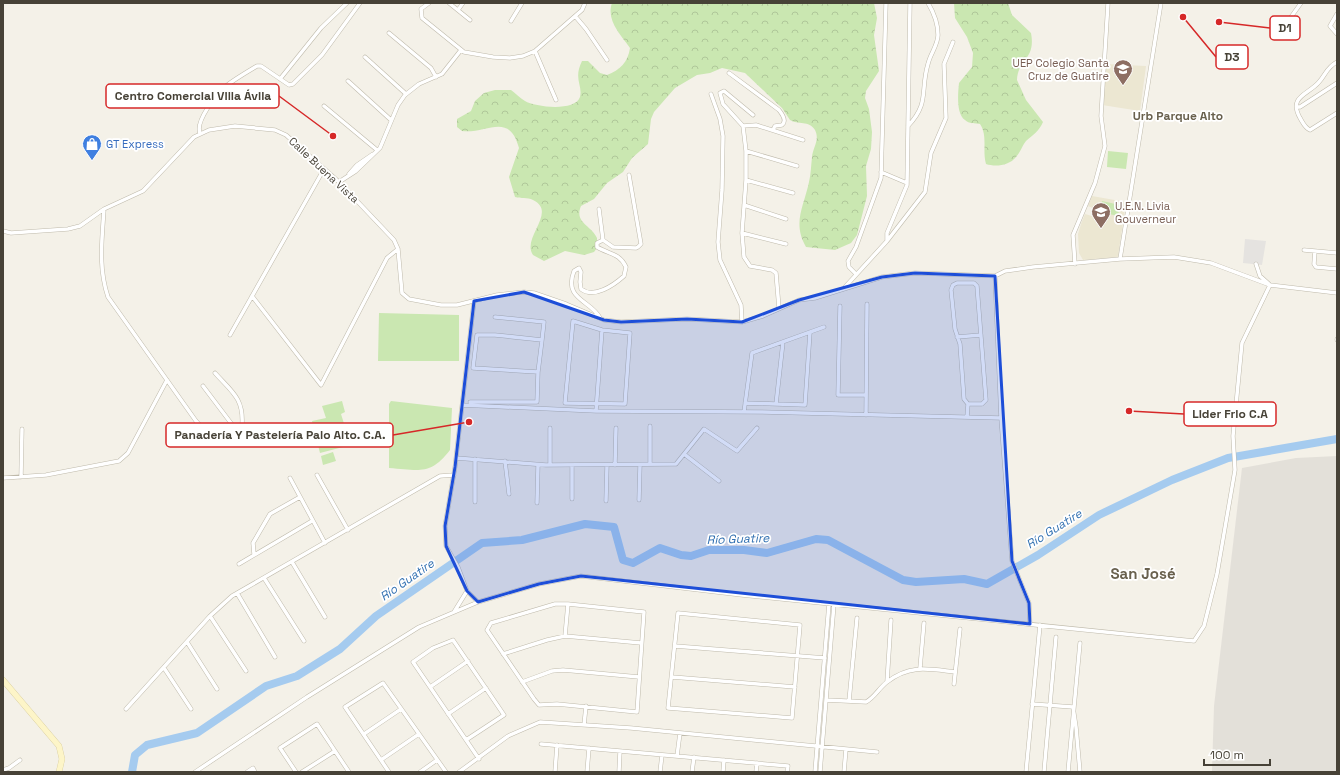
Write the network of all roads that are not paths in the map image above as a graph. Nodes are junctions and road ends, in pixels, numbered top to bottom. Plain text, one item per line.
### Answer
1 (347, 3) edge
2 (360, 3) edge
3 (429, 3) edge
4 (449, 3) edge
5 (463, 3) edge
6 (522, 3) edge
7 (585, 3) edge
8 (886, 3) edge
9 (910, 3) edge
10 (928, 3) edge
11 (1108, 3) edge
12 (1161, 3) edge
13 (1301, 3) edge
14 (458, 10) junction
15 (1337, 14) edge
16 (575, 16) junction
17 (470, 20) dead end
18 (511, 21) dead end
19 (1290, 31) dead end
20 (389, 33) dead end
21 (1337, 34) edge
22 (953, 42) dead end
23 (461, 50) junction
24 (535, 51) junction
25 (365, 58) dead end
26 (607, 60) dead end
27 (1337, 62) edge
28 (729, 73) dead end
29 (436, 77) junction
30 (280, 79) junction
31 (348, 81) dead end
32 (1337, 83) edge
33 (406, 94) junction
34 (711, 94) dead end
35 (556, 100) dead end
36 (324, 106) dead end
37 (1297, 107) junction
38 (1337, 113) edge
39 (752, 115) dead end
40 (391, 120) junction
41 (743, 126) junction
42 (908, 126) junction
43 (773, 130) junction
44 (200, 134) junction
45 (803, 140) dead end
46 (378, 150) junction
47 (746, 151) junction
48 (797, 166) dead end
49 (324, 169) junction
50 (881, 172) junction
51 (629, 175) dead end
52 (746, 180) junction
53 (339, 182) junction
54 (907, 183) junction
55 (792, 193) dead end
56 (744, 205) junction
57 (599, 209) dead end
58 (104, 210) junction
59 (786, 219) dead end
60 (3, 231) edge
61 (742, 233) junction
62 (603, 240) junction
63 (887, 241) junction
64 (786, 244) dead end
65 (398, 249) junction
66 (1304, 250) dead end
67 (1315, 251) junction
68 (1337, 253) edge
69 (1120, 259) junction
70 (1075, 264) junction
71 (1256, 264) dead end
72 (1337, 269) edge
73 (856, 274) junction
74 (994, 276) junction
75 (1270, 285) junction
76 (845, 288) junction
77 (1337, 293) edge
78 (252, 296) junction
79 (474, 301) junction
80 (867, 304) dead end
81 (840, 306) dead end
82 (779, 308) junction
83 (495, 317) dead end
84 (600, 318) junction
85 (742, 322) junction
86 (824, 327) dead end
87 (602, 330) junction
88 (810, 332) junction
89 (230, 335) dead end
90 (981, 335) junction
91 (957, 337) junction
92 (542, 340) junction
93 (783, 342) junction
94 (466, 368) junction
95 (473, 368) junction
96 (538, 372) junction
97 (215, 373) dead end
98 (167, 380) junction
99 (202, 386) dead end
100 (866, 395) junction
101 (470, 402) dead end
102 (597, 403) junction
103 (745, 403) junction
104 (776, 404) junction
105 (968, 404) junction
106 (462, 405) junction
107 (596, 411) junction
108 (744, 412) junction
109 (866, 415) junction
110 (967, 417) junction
111 (1001, 418) junction
112 (650, 426) dead end
113 (550, 428) dead end
114 (616, 428) dead end
115 (757, 428) dead end
116 (22, 429) dead end
117 (237, 431) junction
118 (221, 443) junction
119 (249, 443) dead end
120 (684, 454) junction
121 (456, 458) junction
122 (475, 459) junction
123 (505, 461) junction
124 (640, 464) junction
125 (650, 464) junction
126 (538, 465) junction
127 (550, 465) junction
128 (572, 465) junction
129 (607, 465) junction
130 (615, 465) junction
131 (317, 475) dead end
132 (454, 475) junction
133 (20, 477) junction
134 (3, 478) edge
135 (290, 478) dead end
136 (719, 481) dead end
137 (509, 494) dead end
138 (300, 497) junction
139 (572, 499) dead end
140 (639, 500) dead end
141 (606, 501) dead end
142 (475, 502) dead end
143 (537, 504) dead end
144 (312, 520) junction
145 (348, 530) junction
146 (325, 543) junction
147 (254, 554) junction
148 (292, 562) junction
149 (238, 564) dead end
150 (264, 578) junction
151 (467, 591) junction
152 (237, 594) junction
153 (478, 602) junction
154 (568, 604) junction
155 (829, 604) junction
156 (834, 604) junction
157 (454, 612) junction
158 (210, 616) junction
159 (325, 617) dead end
160 (857, 618) dead end
161 (891, 620) dead end
162 (924, 623) dead end
163 (1030, 624) junction
164 (1040, 625) junction
165 (960, 628) dead end
166 (565, 636) junction
167 (1056, 637) dead end
168 (304, 641) dead end
169 (187, 642) junction
170 (642, 643) junction
171 (1080, 643) dead end
172 (675, 646) junction
173 (503, 654) junction
174 (798, 656) junction
175 (276, 657) dead end
176 (825, 658) junction
177 (468, 661) junction
178 (164, 668) junction
179 (920, 668) junction
180 (246, 671) dead end
181 (955, 672) junction
182 (639, 677) junction
183 (672, 677) junction
184 (3, 680) edge
185 (522, 682) junction
186 (887, 682) junction
187 (954, 684) dead end
188 (430, 686) junction
189 (795, 687) junction
190 (218, 688) dead end
191 (486, 688) junction
192 (826, 700) junction
193 (849, 701) junction
194 (1032, 704) junction
195 (1050, 705) junction
196 (586, 706) junction
197 (1073, 707) junction
198 (126, 709) dead end
199 (191, 709) dead end
200 (402, 709) junction
201 (448, 714) junction
202 (584, 725) junction
203 (680, 733) junction
204 (364, 734) junction
205 (419, 734) junction
206 (466, 740) junction
207 (542, 744) dead end
208 (557, 745) junction
209 (817, 746) junction
210 (822, 747) junction
211 (589, 748) junction
212 (335, 750) junction
213 (846, 750) junction
214 (620, 751) junction
215 (876, 752) dead end
216 (662, 755) junction
217 (677, 756) junction
218 (694, 757) junction
219 (479, 759) junction
220 (20, 760) dead end
221 (381, 760) junction
222 (437, 760) junction
223 (724, 760) junction
224 (757, 763) junction
225 (3, 770) edge
226 (59, 772) edge
227 (195, 772) edge
228 (247, 772) edge
229 (255, 772) edge
230 (296, 772) edge
231 (302, 772) edge
232 (350, 772) edge
233 (389, 772) edge
234 (420, 772) edge
235 (446, 772) edge
236 (459, 772) edge
237 (555, 772) edge
238 (587, 772) edge
239 (618, 772) edge
240 (660, 772) edge
241 (692, 772) edge
242 (723, 772) edge
243 (756, 772) edge
244 (787, 772) edge
245 (815, 772) edge
246 (820, 772) edge
247 (844, 772) edge
248 (1026, 772) edge
249 (1044, 772) edge
250 (1068, 772) edge
251 (1080, 772) edge

1 - 30 street
2 - 30 street
3 - 23 street
4 - 14 street
5 - 14 street
6 - 18 street
7 - 16 street
8 - 50 street
9 - 42 street
10 - 42 street
11 - 70 street
12 - 69 street
13 - 19 street
14 - 17 street
15 - 21 street
16 - 24 street
16 - 26 street
20 - 29 street
22 - 63 street
23 - 24 street
23 - 29 street
24 - 35 street
25 - 33 street
27 - 37 street
28 - 43 street
29 - 33 street
30 - 44 street
31 - 40 street
32 - 37 street
33 - 40 street
34 - 85 street
36 - 46 street
37 - 38 street
39 - 41 street
40 - 46 street
41 - 43 street
41 - 47 street
42 - 54 street
43 - 45 street
44 - 49 street, Calle Buena Vista
44 - 58 street, Calle Buena Vista
46 - 53 street
47 - 48 street
47 - 52 street
49 - 53 street, Calle Buena Vista
49 - 78 street
50 - 54 street
50 - 73 street
51 - 62 street
52 - 55 street
52 - 56 street
53 - 65 street, Calle Buena Vista
54 - 63 street
56 - 59 street
56 - 61 street
57 - 62 street
58 - 60 street, Calle Buena Vista
58 - 98 street
61 - 64 street
61 - 82 street
62 - 84 street
63 - 73 street
65 - 78 street
65 - 79 street, Calle Buena Vista
66 - 67 street
67 - 68 street
67 - 72 street
69 - 70 street, Calle Buena Vista
69 - 75 street, Calle Buena Vista
70 - 74 street, Calle Buena Vista
71 - 75 street
73 - 76 street
74 - 76 street, Calle Buena Vista
74 - 111 street
75 - 77 street, Calle Buena Vista
75 - 164 street
76 - 82 street, Calle Buena Vista
78 - 89 street
79 - 84 street, Calle Buena Vista
79 - 94 street
80 - 100 street
81 - 100 street
82 - 85 street, Calle Buena Vista
83 - 92 street
84 - 85 street, Calle Buena Vista
86 - 88 street
87 - 102 street
87 - 102 street
87 - 102 street
88 - 93 street
88 - 104 street
90 - 91 street
90 - 91 street
90 - 105 street
91 - 105 street
92 - 95 street
92 - 96 street
93 - 103 street
93 - 104 street
94 - 95 street
94 - 106 street
95 - 96 street
96 - 101 street
97 - 117 street
98 - 118 street
98 - 133 street
99 - 117 street
100 - 109 street
102 - 107 street
103 - 104 street
103 - 108 street
105 - 110 street
106 - 107 street
106 - 121 street
107 - 108 street
108 - 109 street
109 - 110 street
110 - 111 street
111 - 163 street
112 - 125 street
113 - 127 street
114 - 130 street
115 - 120 street
116 - 133 street
117 - 118 street
118 - 119 street
120 - 125 street
120 - 136 street
121 - 122 street
121 - 132 street
122 - 123 street
122 - 142 street
123 - 126 street
123 - 137 street
124 - 125 street
124 - 130 street
124 - 140 street
126 - 127 street
126 - 143 street
127 - 128 street
128 - 129 street
128 - 139 street
129 - 130 street
129 - 141 street
131 - 145 street
132 - 145 street
132 - 151 street
133 - 134 street
135 - 138 street
138 - 144 street
138 - 147 street
144 - 146 street
144 - 147 street
145 - 146 street
146 - 148 street
147 - 149 street
148 - 150 street
148 - 159 street
150 - 152 street
150 - 168 street
151 - 153 street
151 - 157 street
152 - 158 street
152 - 175 street
153 - 155 street
153 - 157 street
154 - 166 street
154 - 170 street
154 - 173 street
155 - 156 street
155 - 176 street
156 - 163 street
156 - 192 street
157 - 227 street
158 - 169 street
158 - 180 street
160 - 193 street
161 - 186 street
162 - 179 street
163 - 164 street
164 - 194 street
165 - 181 street
166 - 170 street
166 - 173 street
167 - 195 street
169 - 178 street
169 - 190 street
170 - 182 street
171 - 197 street
172 - 174 street
172 - 174 street
172 - 183 street
173 - 185 street
174 - 176 street
174 - 189 street
176 - 209 street
177 - 188 street
177 - 188 street
177 - 191 street
178 - 198 street
178 - 199 street
179 - 181 street
179 - 186 street
181 - 187 street
182 - 185 street
182 - 196 street
183 - 189 street
183 - 189 street
184 - 226 main road
185 - 196 street
186 - 193 street
188 - 201 street
191 - 201 street
191 - 206 street
192 - 193 street
192 - 210 street
194 - 195 street
194 - 248 street
195 - 197 street
195 - 249 street
196 - 202 street
197 - 250 street
197 - 251 street
200 - 204 street
200 - 204 street
200 - 205 street
201 - 206 street
202 - 203 street
202 - 219 street
203 - 209 street
203 - 217 street
204 - 221 street
205 - 221 street
205 - 222 street
206 - 219 street
207 - 208 street
208 - 211 street
208 - 237 street
209 - 210 street
209 - 245 street
210 - 213 street
210 - 246 street
211 - 214 street
211 - 238 street
212 - 230 street
212 - 231 street
212 - 232 street
213 - 215 street
213 - 247 street
214 - 216 street
214 - 239 street
216 - 217 street
216 - 240 street
217 - 218 street
218 - 223 street
218 - 241 street
219 - 236 street
220 - 225 street
221 - 233 street
222 - 234 street
222 - 235 street
223 - 224 street
223 - 242 street
224 - 243 street
224 - 244 street
228 - 229 street

